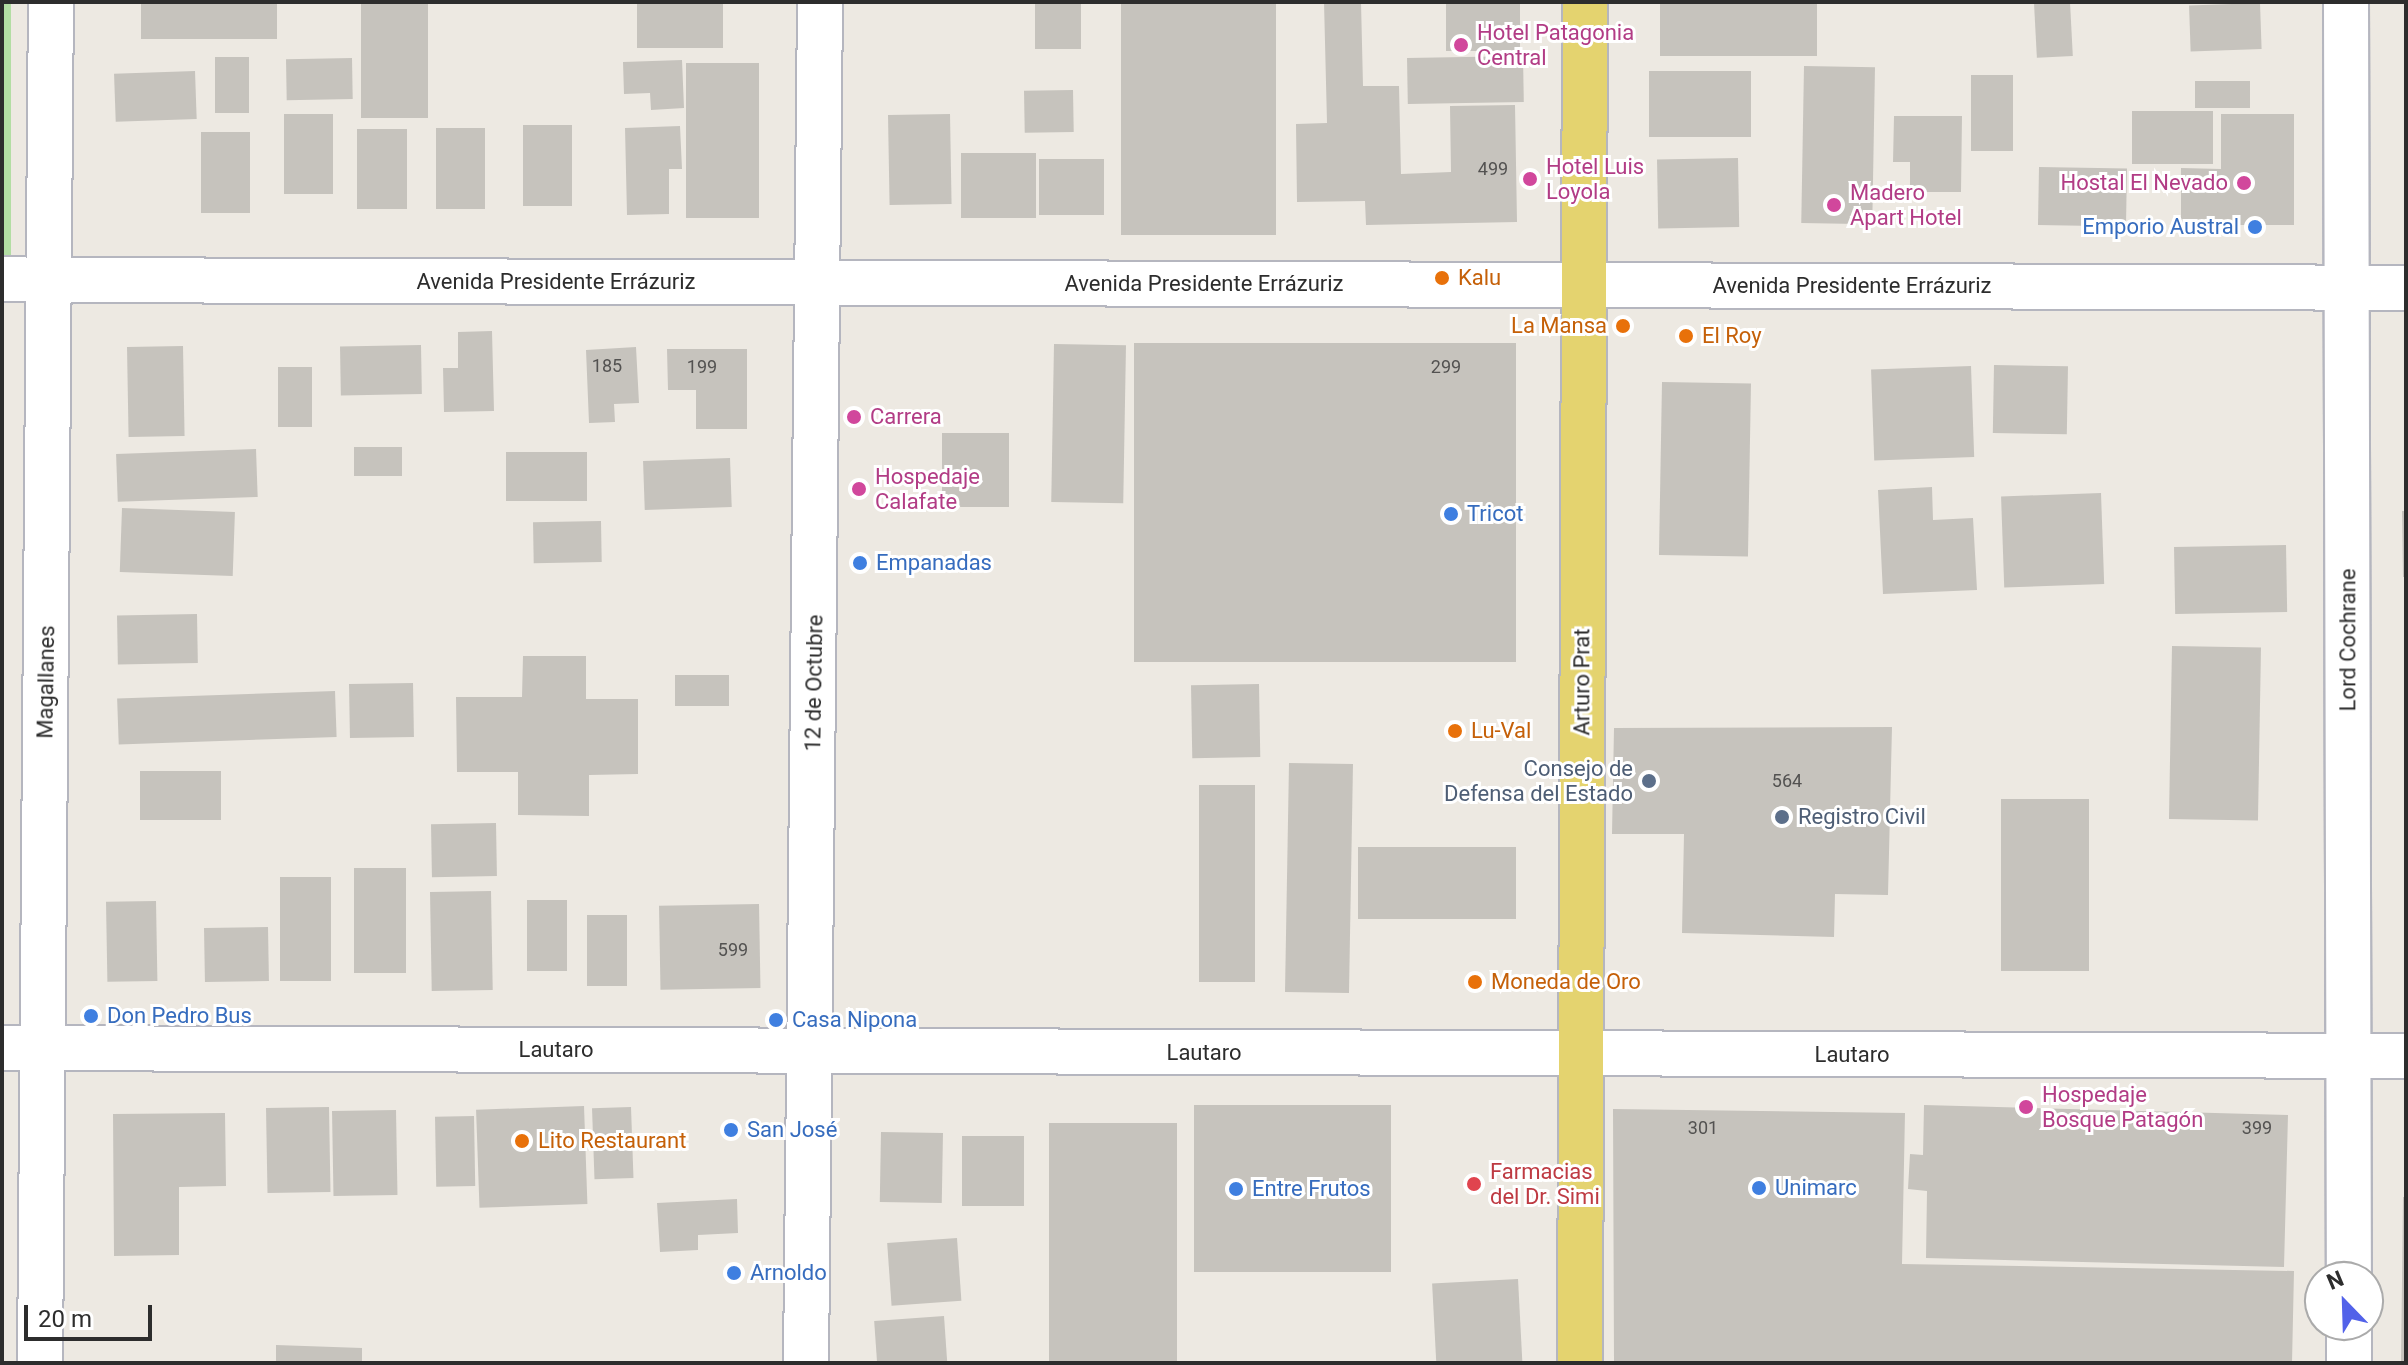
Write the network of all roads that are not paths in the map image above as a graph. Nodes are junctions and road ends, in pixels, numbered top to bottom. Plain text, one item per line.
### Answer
1 (51, 2) edge
2 (820, 2) edge
3 (1585, 2) edge
4 (2346, 2) edge
5 (2, 279) edge
6 (51, 280) junction
7 (819, 283) junction
8 (1584, 285) junction
9 (2346, 288) junction
10 (2406, 288) edge
11 (22, 1048) edge
12 (810, 1051) junction
13 (1579, 1054) junction
14 (2350, 1055) junction
15 (2406, 1056) edge
16 (2349, 1261) edge
17 (2349, 1341) edge
18 (40, 1363) edge
19 (806, 1363) edge
20 (1580, 1363) edge
21 (2349, 1363) edge

1 - 6 street, Magallanes
2 - 7 street, 12 de Octubre
3 - 8 main road, Arturo Prat
4 - 9 street, Lord Cochrane
5 - 6 street, Avenida Presidente Errázuriz
6 - 7 street, Avenida Presidente Errázuriz
6 - 11 street, Magallanes
7 - 8 street, Avenida Presidente Errázuriz
7 - 12 street, 12 de Octubre
8 - 9 street, Avenida Presidente Errázuriz
8 - 13 main road, Arturo Prat
9 - 10 street, Avenida Presidente Errázuriz
9 - 14 street, Lord Cochrane
11 - 12 street, Lautaro
11 - 18 street, Magallanes
12 - 13 street, Lautaro
12 - 19 street, 12 de Octubre
13 - 14 street, Lautaro
13 - 20 main road, Arturo Prat
14 - 15 street, Lautaro
14 - 16 street, Lord Cochrane
17 - 21 street

